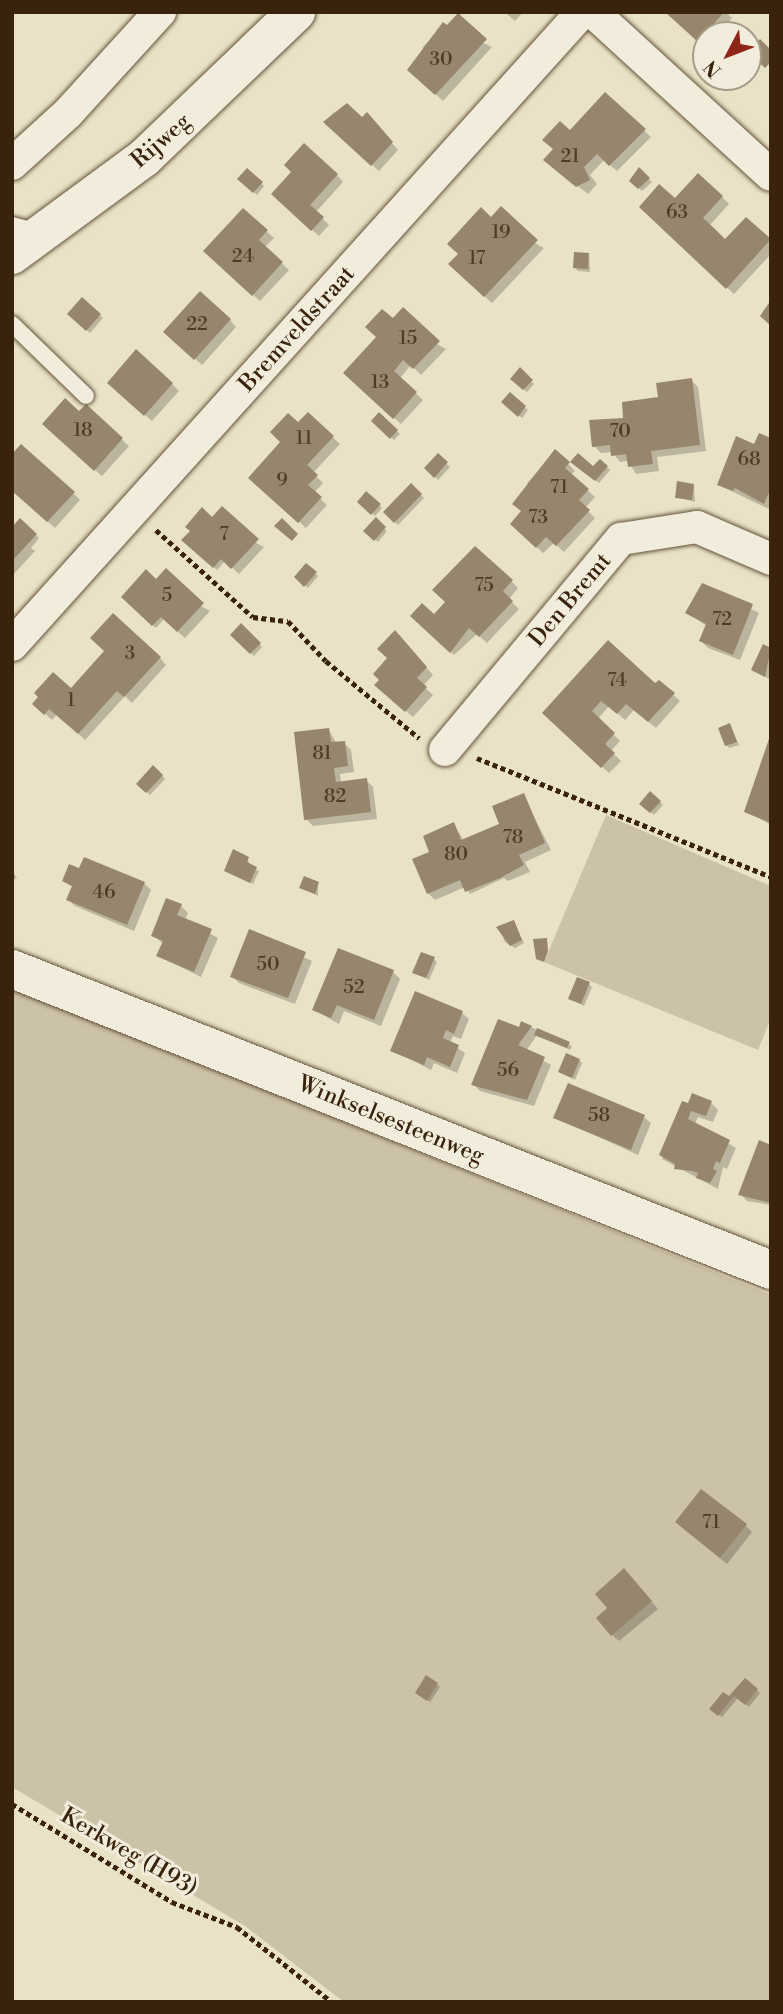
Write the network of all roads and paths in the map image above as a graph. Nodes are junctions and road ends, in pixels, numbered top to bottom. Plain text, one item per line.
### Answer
1 (160, 12) edge
2 (296, 12) edge
3 (582, 12) edge
4 (593, 12) edge
5 (12, 164) edge
6 (771, 175) edge
7 (28, 229) edge
8 (12, 255) edge
9 (12, 324) edge
10 (86, 396) dead end
11 (771, 559) edge
12 (12, 645) edge
13 (445, 750) dead end
14 (12, 969) edge
15 (771, 1270) edge
16 (12, 1804) edge
17 (332, 2002) edge

1 - 5 street
2 - 7 street, Rijweg
3 - 12 street, Bremveldstraat
4 - 6 street
7 - 8 street, Rijweg
9 - 10 lane
11 - 13 street, Den Bremt
14 - 15 street, Winkselsesteenweg
16 - 17 path, Kerkweg (H93)

